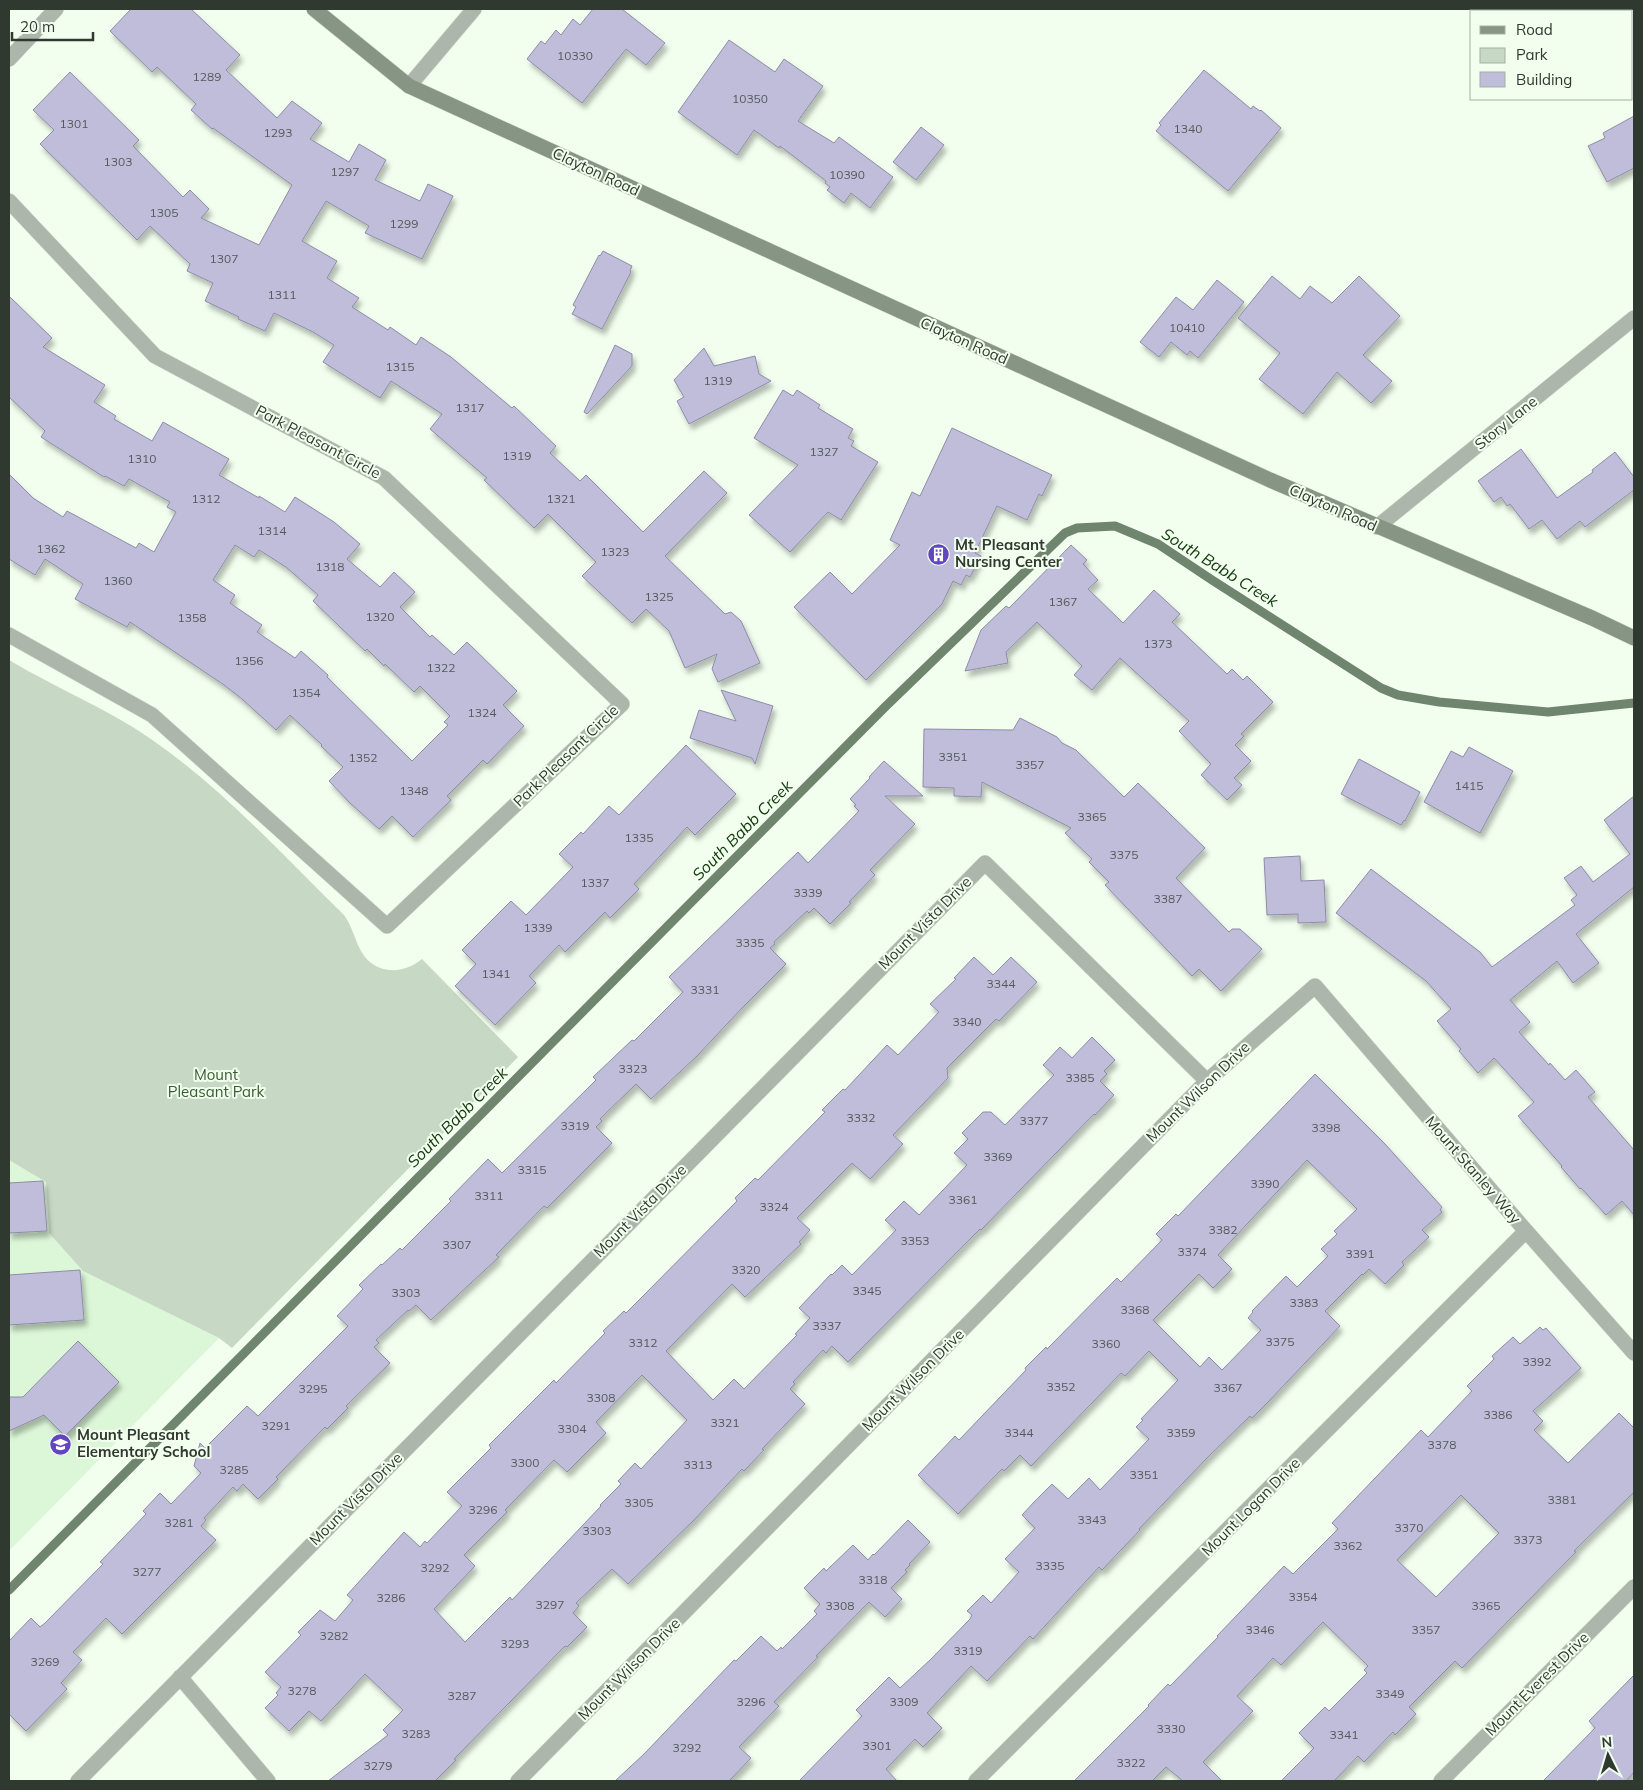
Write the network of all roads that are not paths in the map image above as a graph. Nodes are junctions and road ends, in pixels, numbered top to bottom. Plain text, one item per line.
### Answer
1 (56, 9) edge
2 (314, 9) edge
3 (474, 9) edge
4 (9, 59) edge
5 (409, 86) junction
6 (9, 201) edge
7 (1634, 318) edge
8 (1377, 527) junction
9 (9, 635) edge
10 (1634, 638) edge
11 (1314, 986) joint
12 (1207, 1081) junction
13 (1526, 1232) junction
14 (1634, 1353) edge
15 (1634, 1587) edge
16 (180, 1677) junction
17 (78, 1781) edge
18 (268, 1781) edge
19 (518, 1781) edge
20 (976, 1781) edge
21 (1441, 1781) edge

1 - 4 street
2 - 5 street, Clayton Road
3 - 5 street
5 - 8 street, Clayton Road
6 - 9 street, Park Pleasant Circle
7 - 8 street, Story Lane
8 - 10 street, Clayton Road
11 - 12 street, Mount Wilson Drive
11 - 13 street, Mount Stanley Way
12 - 16 street, Mount Vista Drive
12 - 19 street, Mount Wilson Drive
13 - 14 street, Mount Stanley Way
13 - 20 street, Mount Logan Drive
15 - 21 street, Mount Everest Drive
16 - 17 street, Mount Vista Drive
16 - 18 street

